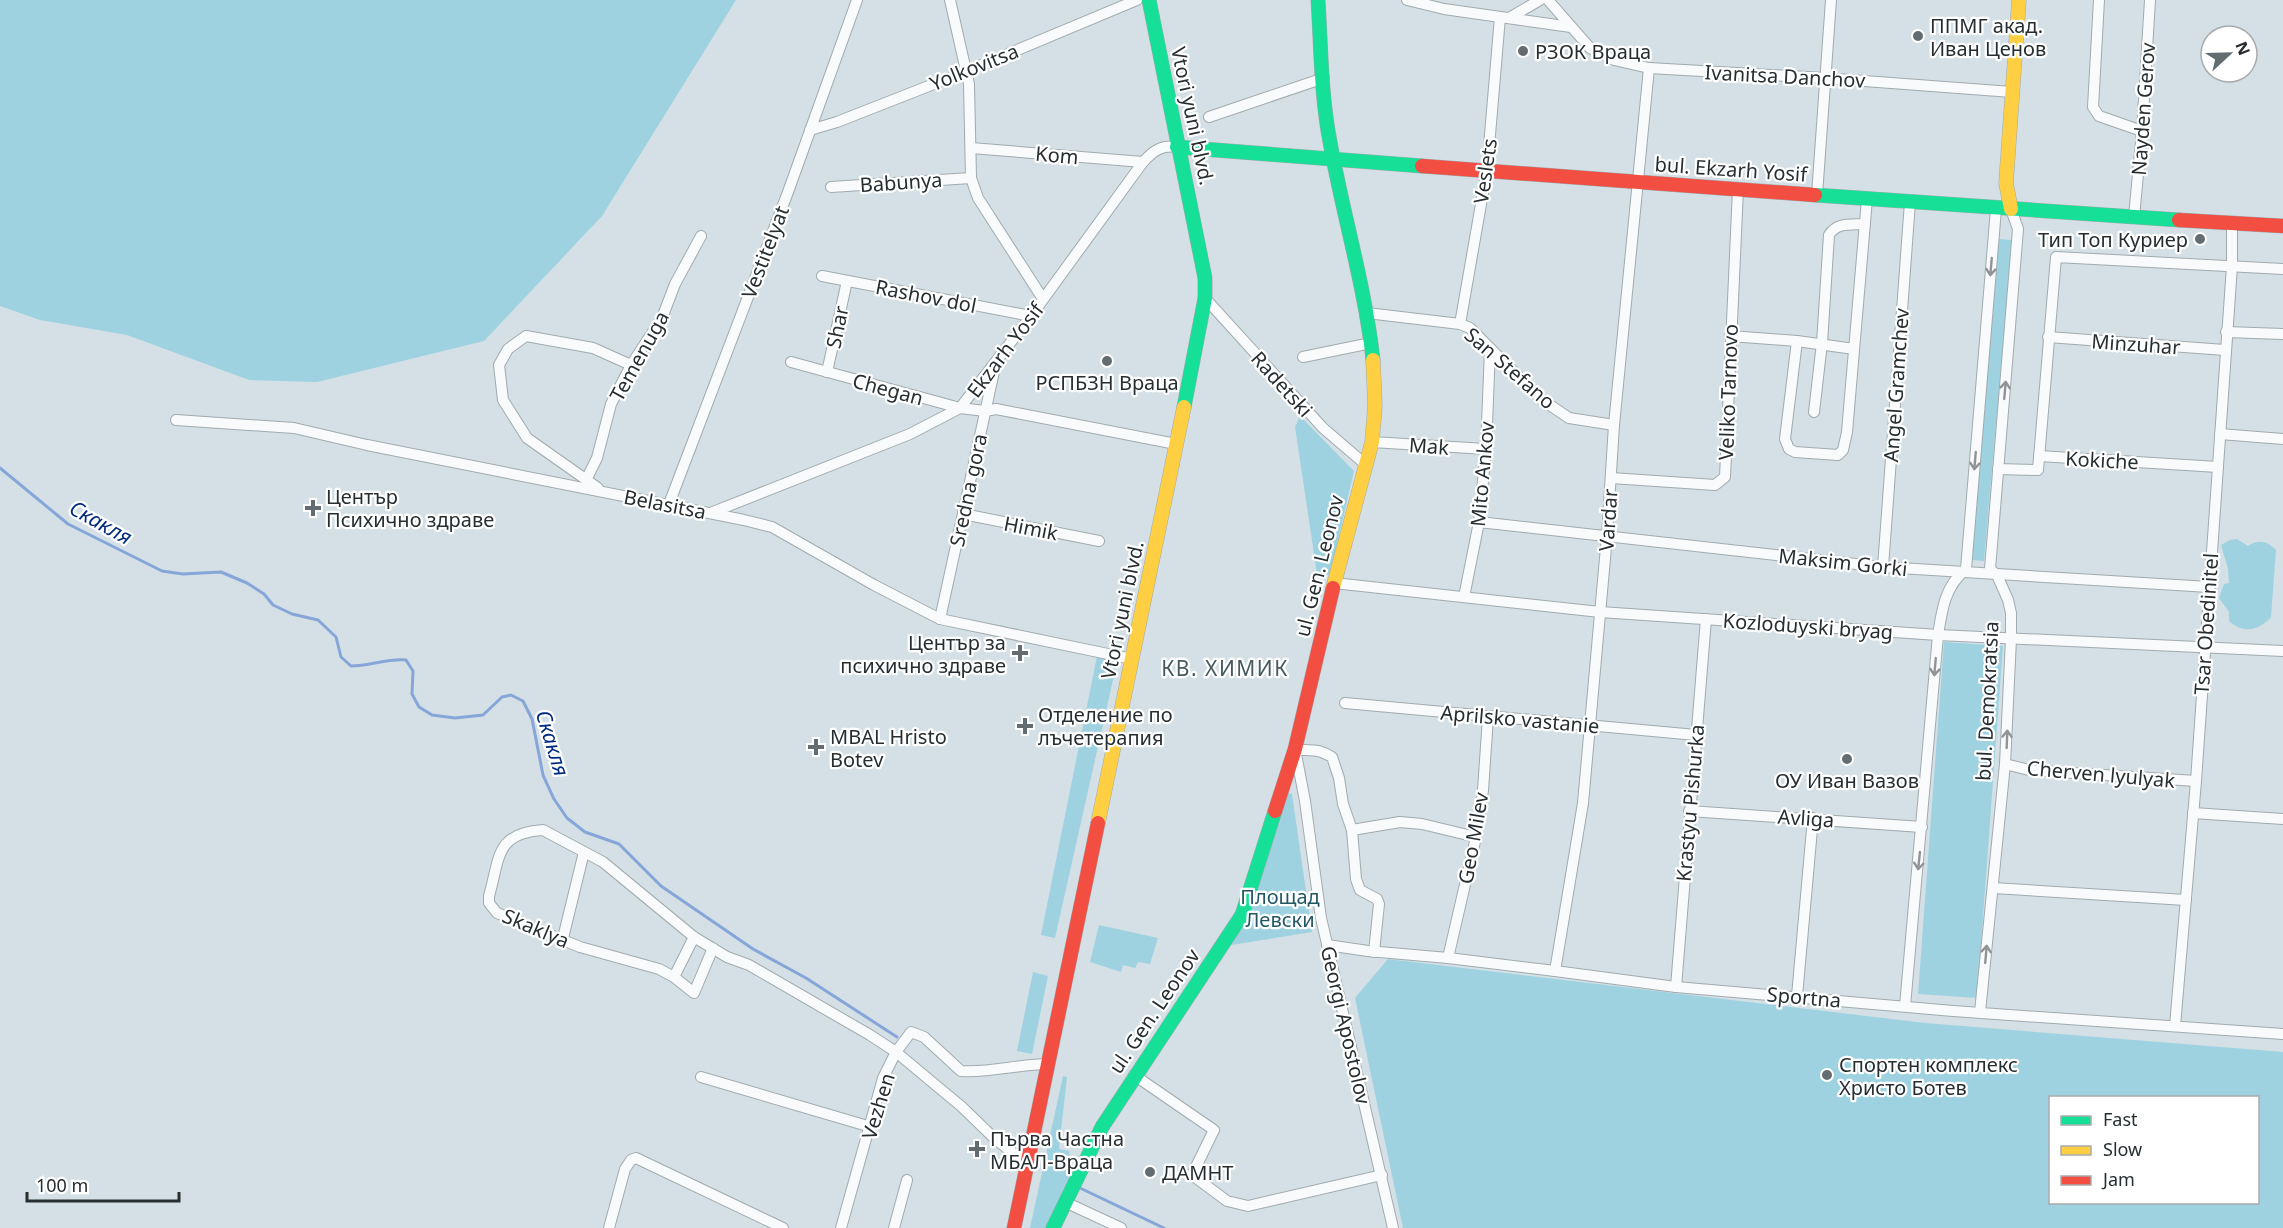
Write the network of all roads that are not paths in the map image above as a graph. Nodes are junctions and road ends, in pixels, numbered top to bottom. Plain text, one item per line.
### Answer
1 (857, 0) edge
2 (950, 0) edge
3 (1137, 0) edge
4 (1149, 0) edge
5 (1318, 0) edge
6 (1407, 0) edge
7 (1540, 0) edge
8 (1548, 0) edge
9 (1831, 0) edge
10 (2019, 0) edge
11 (2099, 0) edge
12 (2150, 0) edge
13 (1444, 4) edge
14 (1504, 17) junction
15 (1571, 27) junction
16 (1649, 68) junction
17 (967, 71) junction
18 (1324, 78) junction
19 (1824, 78) junction
20 (2012, 93) junction
21 (1209, 117) dead end
22 (810, 130) junction
23 (2142, 131) junction
24 (1178, 147) junction
25 (971, 148) junction
26 (1332, 159) junction
27 (1143, 162) junction
28 (1487, 170) junction
29 (971, 178) junction
30 (1637, 182) junction
31 (2006, 183) junction
32 (831, 187) dead end
33 (1738, 189) junction
34 (1817, 195) junction
35 (1867, 199) junction
36 (1910, 202) junction
37 (1996, 209) junction
38 (2011, 209) junction
39 (2134, 217) junction
40 (2232, 223) junction
41 (1865, 224) junction
42 (2283, 226) edge
43 (701, 236) dead end
44 (2232, 266) junction
45 (2283, 269) edge
46 (822, 276) dead end
47 (847, 281) junction
48 (1205, 298) junction
49 (1043, 299) junction
50 (1367, 313) junction
51 (1031, 316) junction
52 (1460, 324) junction
53 (2226, 332) junction
54 (2283, 334) edge
55 (1730, 336) junction
56 (2048, 337) junction
57 (1797, 341) junction
58 (1371, 343) junction
59 (1822, 343) junction
60 (1490, 349) junction
61 (1854, 349) junction
62 (2225, 350) junction
63 (1302, 357) dead end
64 (996, 361) junction
65 (791, 362) dead end
66 (631, 365) junction
67 (827, 372) junction
68 (960, 408) junction
69 (985, 411) junction
70 (1814, 412) dead end
71 (176, 420) dead end
72 (1614, 425) junction
73 (2220, 434) junction
74 (2283, 439) edge
75 (1371, 442) junction
76 (1176, 444) junction
77 (1486, 449) junction
78 (2039, 456) junction
79 (1365, 464) junction
80 (2218, 467) junction
81 (1998, 469) junction
82 (1611, 478) junction
83 (586, 480) junction
84 (602, 491) junction
85 (669, 504) junction
86 (710, 513) junction
87 (963, 514) junction
88 (1479, 522) junction
89 (1607, 536) junction
90 (1099, 541) dead end
91 (1883, 567) junction
92 (1961, 573) junction
93 (1997, 575) junction
94 (1334, 583) junction
95 (2209, 586) junction
96 (1464, 597) junction
97 (1600, 612) junction
98 (940, 619) junction
99 (1706, 619) junction
100 (1938, 635) junction
101 (2011, 639) junction
102 (2204, 648) junction
103 (2283, 651) edge
104 (1132, 659) junction
105 (1345, 703) dead end
106 (1488, 717) junction
107 (1590, 725) junction
108 (1696, 735) junction
109 (1295, 749) junction
110 (2005, 764) junction
111 (2196, 781) junction
112 (1689, 811) junction
113 (2193, 813) junction
114 (1813, 818) junction
115 (2283, 819) edge
116 (1922, 827) junction
117 (1352, 830) junction
118 (1476, 837) junction
119 (584, 852) junction
120 (1993, 888) junction
121 (2186, 900) junction
122 (694, 937) junction
123 (563, 939) junction
124 (1327, 945) junction
125 (713, 948) junction
126 (1374, 952) junction
127 (1448, 958) junction
128 (1555, 971) junction
129 (674, 976) junction
130 (1676, 987) junction
131 (1797, 996) junction
132 (1905, 1006) junction
133 (1980, 1012) junction
134 (2175, 1026) junction
135 (2283, 1034) edge
136 (896, 1052) junction
137 (1048, 1064) junction
138 (1134, 1075) junction
139 (701, 1077) dead end
140 (871, 1127) junction
141 (1028, 1160) junction
142 (1382, 1175) junction
143 (907, 1180) dead end
144 (1065, 1202) junction
145 (609, 1228) edge
146 (783, 1228) edge
147 (841, 1228) edge
148 (894, 1228) edge
149 (1014, 1228) edge
150 (1053, 1228) edge
151 (1121, 1228) edge
152 (1393, 1228) edge

1 - 22 street, Vestitelyat
2 - 17 street
3 - 17 street, Yolkovitsa
4 - 24 street, Vtori yuni blvd.
5 - 18 street, ul. Gen. Leonov
6 - 13 street
7 - 14 street
8 - 15 street, Ivanitsa Danchov
9 - 19 street
10 - 20 street, bul. Demokratsia
11 - 23 street
12 - 23 street, Nayden Gerov
13 - 14 street
14 - 15 street
14 - 28 street, Veslets
15 - 16 street, Ivanitsa Danchov
16 - 19 street, Ivanitsa Danchov
16 - 30 street, Vardar
17 - 22 street, Yolkovitsa
17 - 25 street
18 - 21 street
18 - 26 street, ul. Gen. Leonov
19 - 20 street, Ivanitsa Danchov
19 - 34 street
20 - 31 street, bul. Demokratsia
22 - 85 street, Vestitelyat
23 - 39 street, Nayden Gerov
24 - 26 street, bul. Ekzarh Yosif
24 - 27 street, Ekzarh Yosif
24 - 48 street, Vtori yuni blvd.
25 - 27 street, Kom
25 - 29 street
26 - 28 street, bul. Ekzarh Yosif
26 - 50 street, ul. Gen. Leonov
27 - 49 street, Ekzarh Yosif
28 - 30 street, bul. Ekzarh Yosif
28 - 52 street, Veslets
29 - 32 street, Babunya
29 - 49 street
30 - 33 street, bul. Ekzarh Yosif
30 - 72 street, Vardar
31 - 37 street, bul. Demokratsia
31 - 38 street, bul. Demokratsia
33 - 34 street, bul. Ekzarh Yosif
33 - 55 street, Veliko Tarnovo
34 - 35 street, bul. Ekzarh Yosif
35 - 36 street, bul. Ekzarh Yosif
35 - 41 street
36 - 37 street, bul. Ekzarh Yosif
36 - 91 street, Angel Gramchev
37 - 38 street, bul. Ekzarh Yosif
37 -> 92 street, bul. Demokratsia
38 - 39 street, bul. Ekzarh Yosif
81 -> 38 street, bul. Demokratsia
39 - 40 street, bul. Ekzarh Yosif
40 - 42 street, bul. Ekzarh Yosif
40 - 44 street, Tsar Obedinitel
41 - 59 street
41 - 61 street
43 - 66 street, Temenuga
44 - 45 street
44 - 53 street, Tsar Obedinitel
44 - 56 street
46 - 47 street, Rashov dol
47 - 51 street, Rashov dol
47 - 67 street, Shar
48 - 76 street, Vtori yuni blvd.
48 - 79 street, Radetski
49 - 51 street, Ekzarh Yosif
50 - 52 street, San Stefano
50 - 58 street, ul. Gen. Leonov
51 - 64 street, Ekzarh Yosif
52 - 60 street, San Stefano
53 - 54 street
53 - 62 street, Tsar Obedinitel
55 - 57 street
55 - 82 street, Veliko Tarnovo
56 - 62 street, Minzuhar
56 - 78 street
57 - 59 street
57 - 61 street
58 - 63 street
58 - 75 street, ul. Gen. Leonov
59 - 61 street
59 - 70 street
60 - 72 street, San Stefano
60 - 77 street, Mito Ankov
62 - 73 street, Tsar Obedinitel
64 - 68 street, Ekzarh Yosif
64 - 69 street, Sredna gora
65 - 67 street, Chegan
66 - 83 street, Temenuga
66 - 83 street
67 - 68 street, Chegan
68 - 69 street, Chegan
68 - 86 street, Ekzarh Yosif
69 - 76 street, Chegan
69 - 87 street, Sredna gora
71 - 84 street, Belasitsa
72 - 82 street, Vardar
73 - 74 street
73 - 80 street, Tsar Obedinitel
75 - 77 street, Mak
75 - 79 street, ul. Gen. Leonov
76 - 104 street, Vtori yuni blvd.
77 - 88 street, Mito Ankov
78 - 80 street, Kokiche
78 - 81 street, Kokiche
79 - 94 street, ul. Gen. Leonov
80 - 95 street, Tsar Obedinitel
81 - 93 street, bul. Demokratsia
82 - 89 street, Vardar
83 - 84 street
84 - 85 street, Belasitsa
85 - 86 street, Belasitsa
86 - 98 street, Belasitsa
87 - 90 street, Himik
87 - 98 street, Sredna gora
88 - 89 street, Maksim Gorki
88 - 96 street, Mito Ankov
89 - 91 street, Maksim Gorki
89 - 97 street, Vardar
91 - 92 street, Maksim Gorki
92 - 93 street, Maksim Gorki
92 - 100 street, bul. Demokratsia
93 - 95 street, Maksim Gorki
93 - 101 street, bul. Demokratsia
94 - 96 street, Kozloduyski bryag
94 - 109 street, ul. Gen. Leonov
95 - 102 street, Tsar Obedinitel
96 - 97 street, Kozloduyski bryag
97 - 99 street, Kozloduyski bryag
97 - 107 street, Vardar
98 - 104 street, Belasitsa
99 - 100 street, Kozloduyski bryag
99 - 108 street, Krastyu Pishurka
100 - 101 street, Kozloduyski bryag
100 -> 116 street, bul. Demokratsia
101 - 102 street, Kozloduyski bryag
110 -> 101 street, bul. Demokratsia
102 - 103 street, Kozloduyski bryag
102 - 111 street, Tsar Obedinitel
104 - 137 street, Vtori yuni blvd.
105 - 106 street, Aprilsko vastanie
106 - 107 street, Aprilsko vastanie
106 - 118 street, Geo Milev
107 - 108 street, Aprilsko vastanie
107 - 128 street, Vardar
108 - 112 street, Krastyu Pishurka
109 - 117 street
109 - 124 street, Georgi Apostolov
109 - 138 street, ul. Gen. Leonov
110 - 111 street, Cherven lyulyak
110 - 120 street, bul. Demokratsia
111 - 113 street, Tsar Obedinitel
112 - 114 street, Avliga
112 - 130 street, Krastyu Pishurka
113 - 115 street, Cherven lyulyak
113 - 121 street, Tsar Obedinitel
114 - 116 street, Avliga
114 - 131 street
116 -> 132 street, bul. Demokratsia
117 - 118 street
117 - 126 street
118 - 127 street, Geo Milev
119 - 122 street, Skaklya
119 - 123 street
119 - 123 street, Skaklya
120 - 121 street
133 -> 120 street, bul. Demokratsia
121 - 134 street, Tsar Obedinitel
122 - 125 street, Skaklya
122 - 129 street
123 - 129 street, Skaklya
124 - 126 street, Sportna
124 - 142 street, Georgi Apostolov
125 - 129 street, Skaklya
125 - 136 street, Skaklya
126 - 127 street, Sportna
127 - 128 street, Sportna
128 - 130 street, Sportna
130 - 131 street, Sportna
131 - 132 street, Sportna
132 - 133 street, Sportna
133 - 134 street, Sportna
134 - 135 street, Sportna
136 - 137 street, Vezhen
136 - 140 street, Vezhen
136 - 141 street, Skaklya
137 - 141 street, Vtori yuni blvd.
138 - 142 street
138 - 144 street, ul. Gen. Leonov
139 - 140 street
140 - 147 street, Vezhen
141 - 149 street, Vtori yuni blvd.
142 - 152 street, Georgi Apostolov
143 - 148 street
144 - 150 street, ul. Gen. Leonov
144 - 151 street
145 - 146 street

